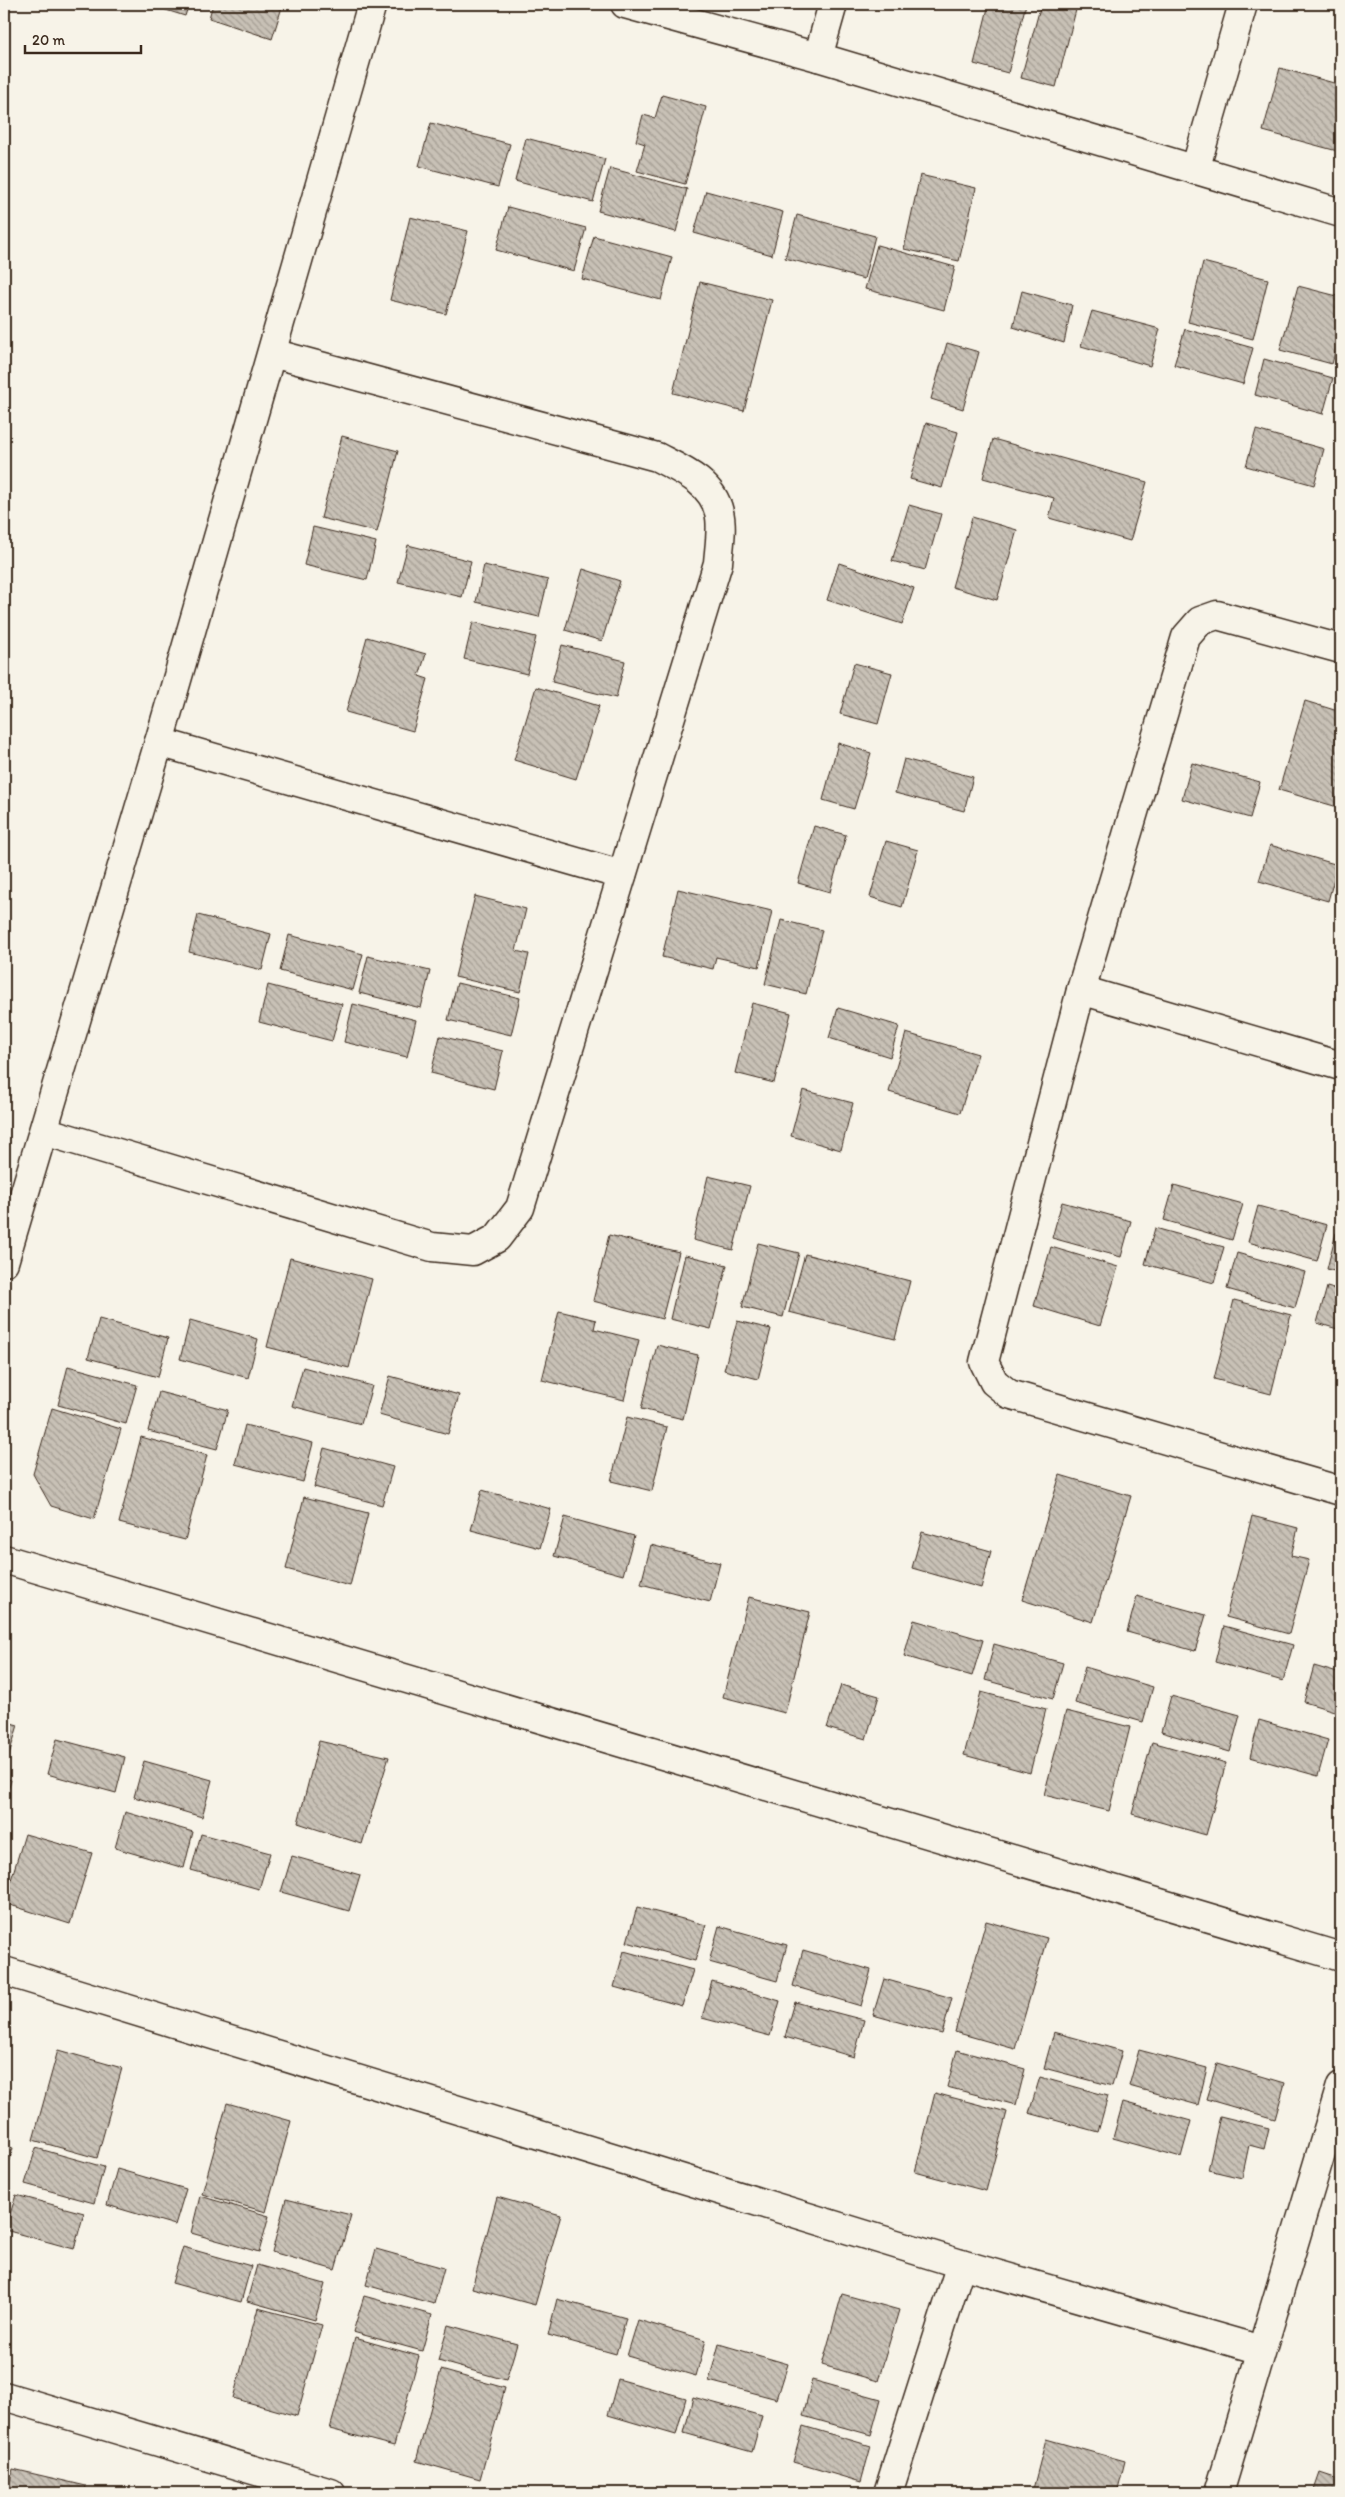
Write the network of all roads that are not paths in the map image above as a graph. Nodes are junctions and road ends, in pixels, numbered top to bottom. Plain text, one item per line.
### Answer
1 (372, 4) edge
2 (626, 4) edge
3 (833, 4) edge
4 (1243, 4) edge
5 (818, 57) junction
6 (1195, 170) junction
7 (1341, 213) edge
8 (272, 352) junction
9 (1341, 649) edge
10 (159, 742) junction
11 (622, 875) junction
12 (1081, 990) junction
13 (1341, 1066) edge
14 (44, 1131) junction
15 (4, 1262) edge
16 (1341, 1491) edge
17 (4, 1559) edge
18 (1341, 1957) edge
19 (4, 1971) edge
20 (1341, 2086) edge
21 (961, 2264) junction
22 (1261, 2350) junction
23 (4, 2396) edge
24 (331, 2493) edge
25 (888, 2493) edge
26 (1219, 2493) edge

1 - 8 street
2 - 5 street
3 - 5 street
4 - 6 street
5 - 6 street
6 - 7 street
8 - 10 street
8 - 11 street
9 - 12 street
10 - 11 street
10 - 14 street
11 - 14 street
12 - 13 street
12 - 16 street
14 - 15 street
17 - 18 street
19 - 21 street
20 - 22 street
21 - 22 street
21 - 25 street
22 - 26 street
23 - 24 street

